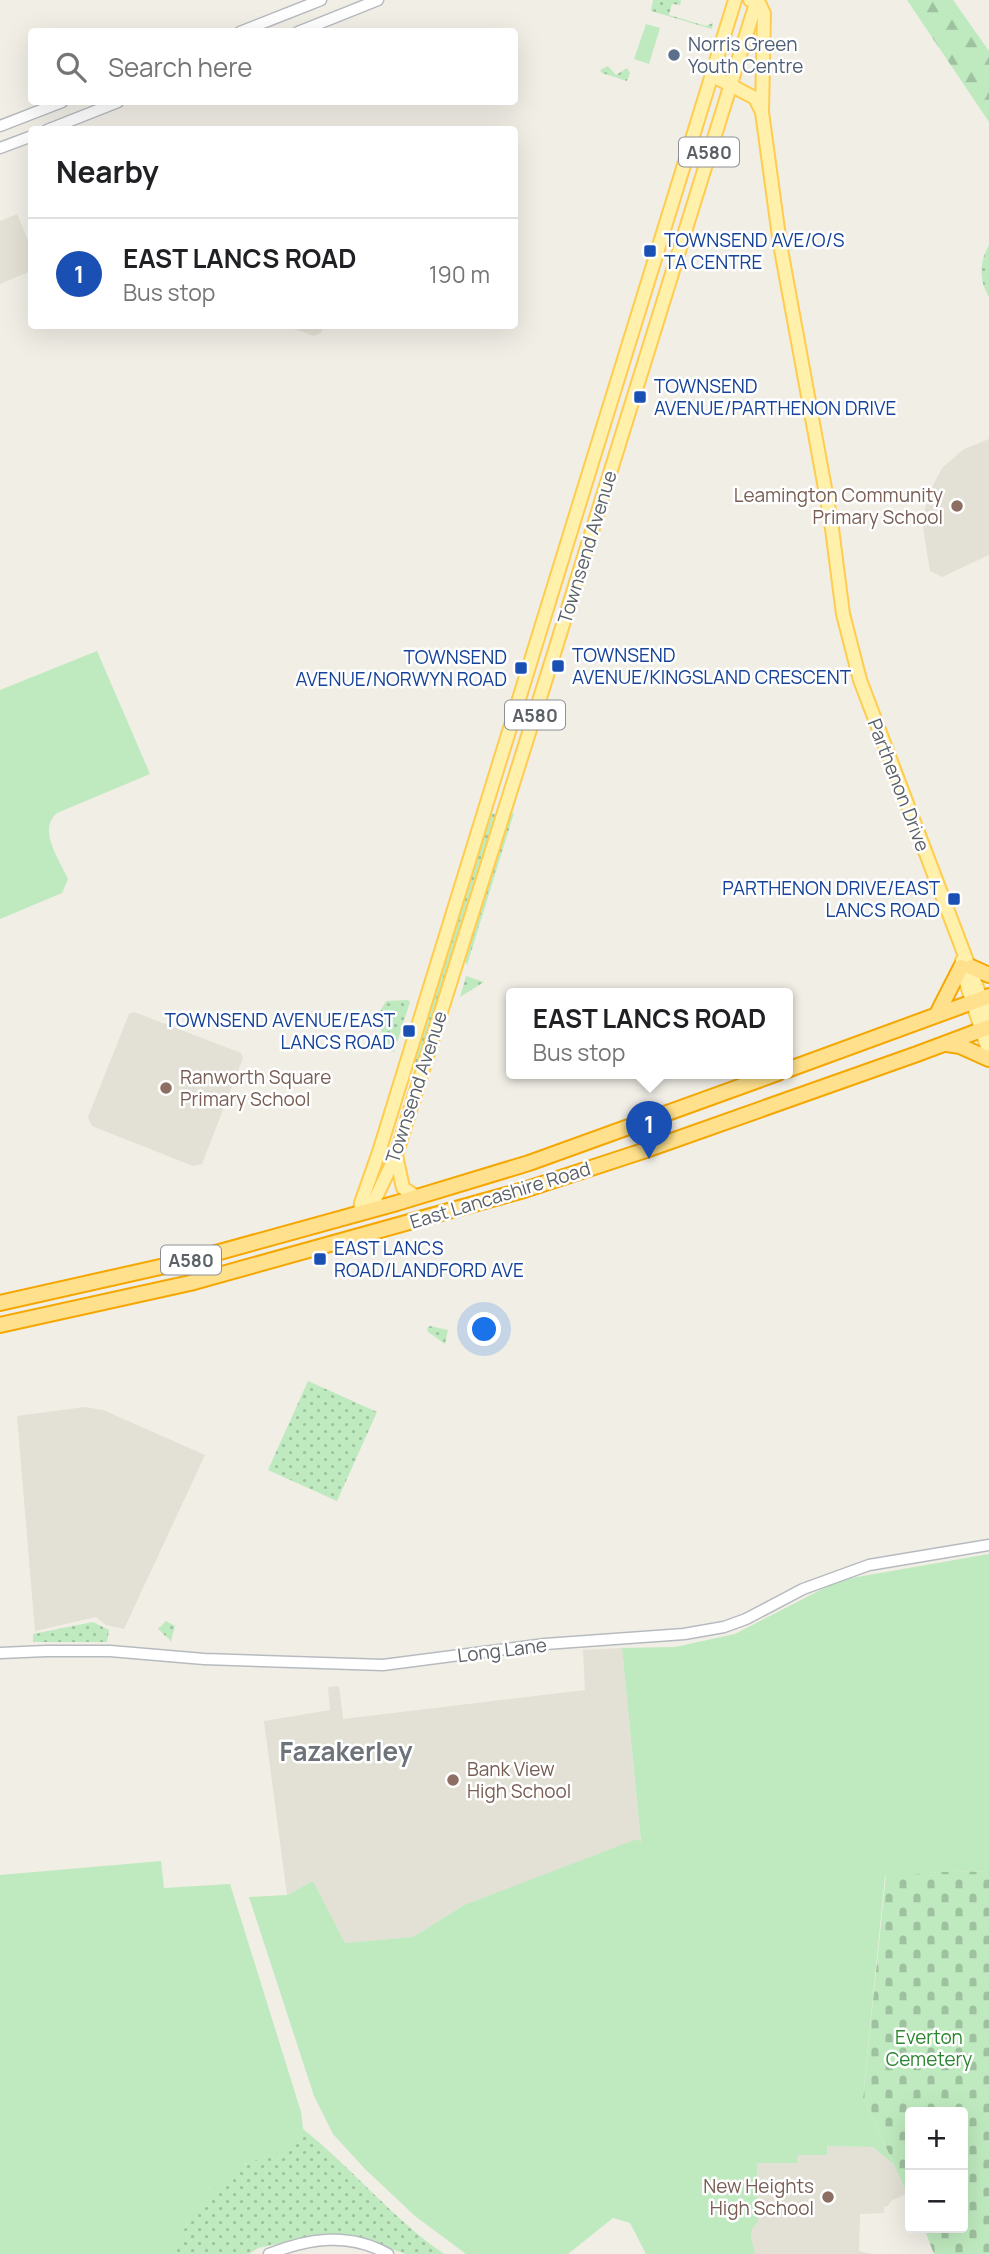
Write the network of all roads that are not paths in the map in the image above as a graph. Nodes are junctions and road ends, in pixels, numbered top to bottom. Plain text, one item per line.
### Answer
1 (321, 0) edge
2 (378, 0) edge
3 (735, 0) edge
4 (754, 1) edge
5 (250, 28) edge
6 (308, 28) edge
7 (711, 75) junction
8 (730, 86) junction
9 (54, 105) edge
10 (110, 105) edge
11 (762, 112) junction
12 (0, 126) edge
13 (57, 126) edge
14 (28, 138) edge
15 (0, 148) edge
16 (965, 963) junction
17 (989, 975) edge
18 (981, 999) edge
19 (937, 1014) junction
20 (986, 1025) edge
21 (946, 1044) junction
22 (989, 1053) edge
23 (989, 1059) edge
24 (793, 1068) edge
25 (761, 1079) edge
26 (396, 1155) junction
27 (417, 1197) junction
28 (365, 1214) junction
29 (387, 1228) junction
30 (354, 1237) junction
31 (0, 1303) edge
32 (0, 1325) edge
33 (989, 1545) edge
34 (0, 1653) edge
35 (269, 2254) edge
36 (388, 2254) edge

1 - 5 street
2 - 6 street
3 - 7 main road, Townsend Avenue / A580
4 - 8 main road, Townsend Avenue / A580
4 - 11 main road, Parthenon Drive
7 - 8 main road
7 - 28 main road, Townsend Avenue / A580
8 - 11 main road
8 - 26 main road, Townsend Avenue / A580
9 - 12 street
10 - 13 street
11 - 16 main road, Parthenon Drive
14 - 15 street
16 - 17 highway
16 - 18 main road, Parthenon Drive
16 - 19 highway
18 - 19 highway
18 - 20 main road, Parthenon Drive
19 - 24 highway
20 - 21 highway, East Lancashire Road / A580
20 - 22 main road, Parthenon Drive
21 - 23 highway
21 - 29 highway, East Lancashire Road / A580
25 - 27 highway, East Lancashire Road / A580
26 - 27 main road
26 - 28 main road, Townsend Avenue / A580
27 - 28 highway, East Lancashire Road / A580
28 - 29 highway
28 - 30 highway, A580
28 - 31 highway, East Lancashire Road / A580
29 - 30 highway, East Lancashire Road / A580
30 - 32 highway, East Lancashire Road / A580
33 - 34 street, Long Lane
35 - 36 street

